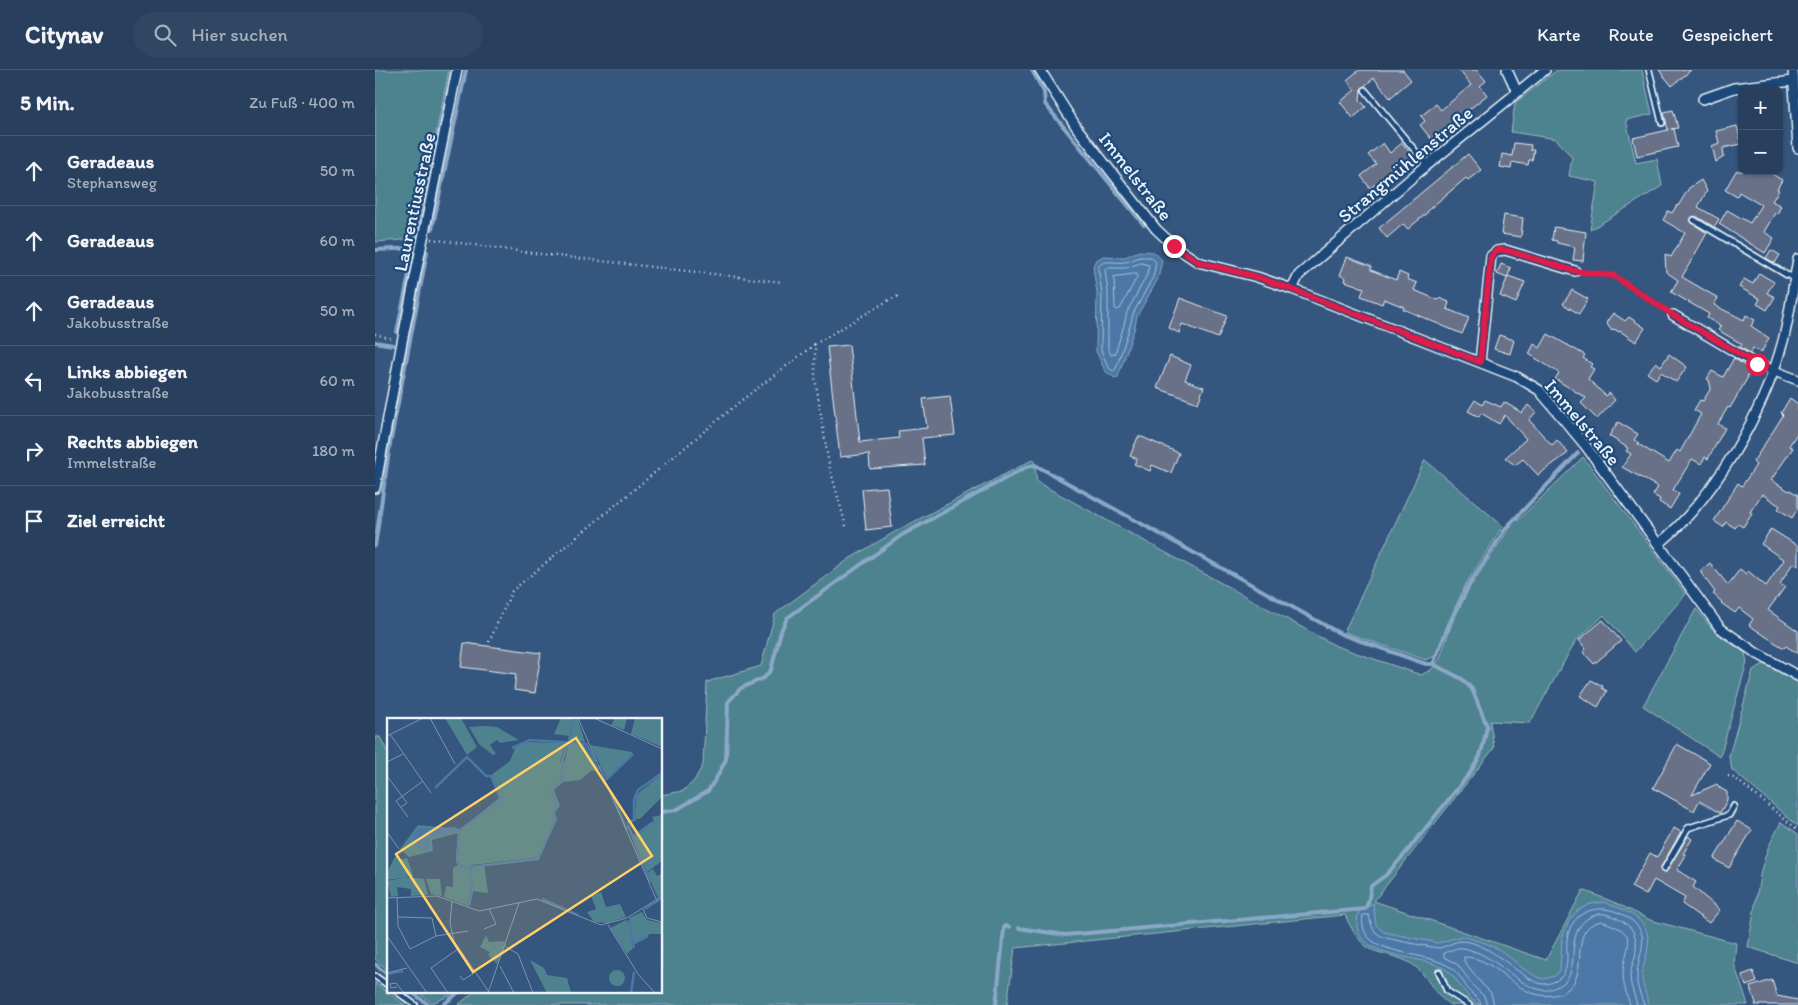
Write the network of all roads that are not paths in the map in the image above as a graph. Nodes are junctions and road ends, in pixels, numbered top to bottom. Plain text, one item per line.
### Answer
1 (457, 70) edge
2 (1040, 70) edge
3 (1507, 70) edge
4 (1545, 70) edge
5 (1649, 70) edge
6 (1793, 70) edge
7 (1793, 81) junction
8 (1365, 90) dead end
9 (1517, 92) junction
10 (1703, 99) dead end
11 (1662, 123) dead end
12 (1798, 148) edge
13 (1427, 165) junction
14 (1693, 220) dead end
15 (1798, 259) edge
16 (1575, 271) road end
17 (1795, 278) junction
18 (1291, 289) junction
19 (1673, 315) road end
20 (1480, 362) junction
21 (1772, 371) junction
22 (1798, 380) edge
23 (375, 488) edge
24 (1659, 544) junction
25 (1798, 676) edge
26 (1735, 806) dead end
27 (1664, 869) dead end
28 (1439, 972) dead end
29 (375, 976) edge
30 (387, 985) edge
31 (397, 992) edge
32 (415, 1005) edge
33 (1469, 1005) edge

1 - 23 street, Laurentiusstraße
2 - 18 street, Immelstraße
3 - 9 street
4 - 9 street, Strangmühlenstraße
5 - 11 lane
6 - 7 street
7 - 10 street
7 - 12 street
8 - 13 lane
9 - 13 street, Strangmühlenstraße
13 - 18 street, Strangmühlenstraße
14 - 17 lane
15 - 17 street
16 - 20 street
17 - 21 street
18 - 20 street, Immelstraße
19 - 21 street
20 - 24 street, Immelstraße
21 - 22 street
21 - 24 street
24 - 25 street, Immelstraße
26 - 27 lane
28 - 33 lane
29 - 30 lane
31 - 32 lane

